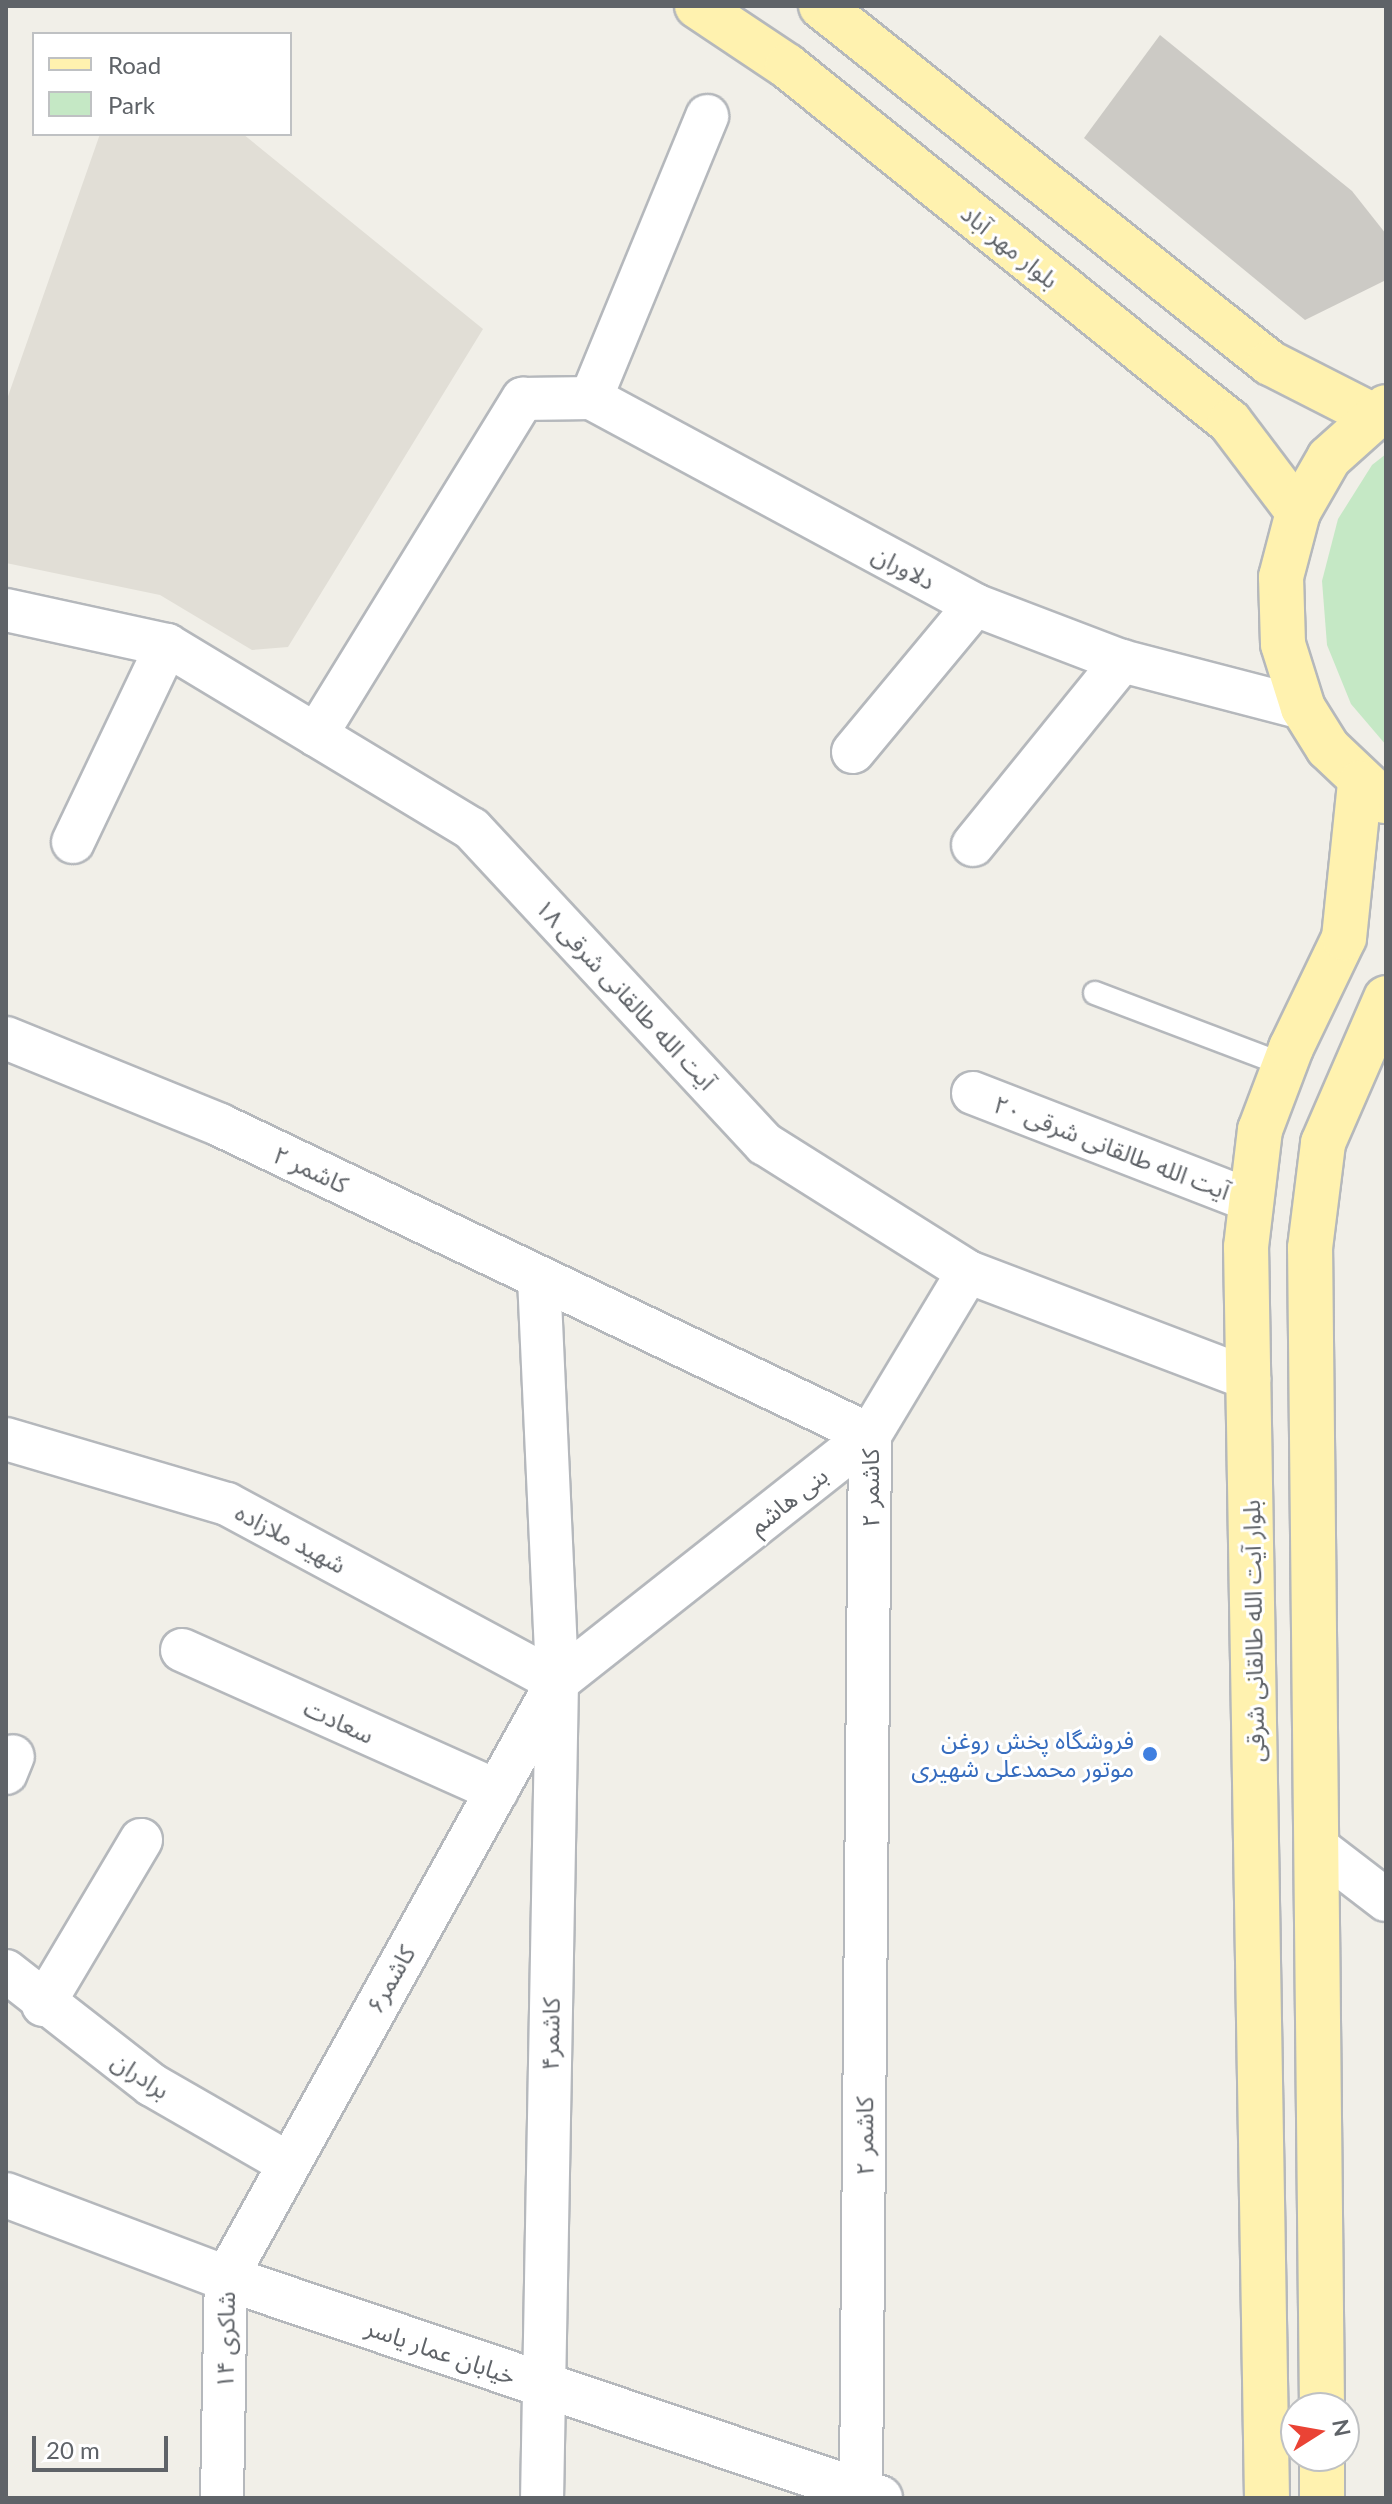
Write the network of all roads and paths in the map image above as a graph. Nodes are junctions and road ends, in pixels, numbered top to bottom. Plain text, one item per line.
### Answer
1 (697, 6) edge
2 (821, 6) edge
3 (707, 116) dead end
4 (591, 398) junction
5 (1379, 411) edge
6 (1298, 512) junction
7 (975, 605) junction
8 (6, 610) edge
9 (167, 645) junction
10 (1122, 661) junction
11 (1303, 708) junction
12 (316, 735) junction
13 (853, 752) dead end
14 (1373, 793) edge
15 (73, 842) dead end
16 (973, 845) dead end
17 (1095, 993) dead end
18 (1386, 998) edge
19 (6, 1038) edge
20 (1285, 1065) junction
21 (973, 1093) dead end
22 (1251, 1201) junction
23 (968, 1272) junction
24 (539, 1278) junction
25 (1249, 1379) junction
26 (870, 1435) junction
27 (6, 1439) edge
28 (182, 1650) dead end
29 (557, 1682) junction
30 (497, 1791) junction
31 (141, 1840) dead end
32 (1317, 1847) junction
33 (1386, 1900) edge
34 (6, 1971) edge
35 (43, 2005) junction
36 (286, 2162) junction
37 (6, 2195) edge
38 (226, 2278) junction
39 (542, 2386) junction
40 (1322, 2392) edge
41 (1322, 2472) edge
42 (871, 2495) edge
43 (222, 2498) edge
44 (542, 2498) edge
45 (1267, 2498) edge
46 (1322, 2498) edge

1 - 6 main road, بلوار مهر آباد
2 - 5 main road
3 - 4 street
4 - 7 street, دلاوران
4 - 12 street, دلاوران
5 - 6 main road
6 - 11 main road
7 - 10 street, دلاوران
7 - 13 street
8 - 9 street, آیت الله طالقانی شرقی ۱۸
9 - 12 street, آیت الله طالقانی شرقی ۱۸
9 - 15 street
10 - 11 street, دلاوران
10 - 16 street
11 - 14 main road
12 - 23 street, آیت الله طالقانی شرقی ۱۸
14 - 20 main road, بلوار آیت الله طالقانی شرقی
17 - 20 lane
18 - 32 main road
19 - 24 street, کاشمر ۲
20 - 22 main road, بلوار آیت الله طالقانی شرقی
21 - 22 street, آیت الله طالقانی شرقی ۲۰
22 - 25 main road, بلوار آیت الله طالقانی شرقی
23 - 25 street, آیت الله طالقانی شرقی ۱۸
23 - 26 street, بنی هاشم
24 - 26 street, کاشمر ۲
24 - 29 street, کاشمر۴
25 - 45 main road, بلوار آیت الله طالقانی شرقی
26 - 29 street, بنی هاشم
26 - 42 street, کاشمر ۲
27 - 29 street, شهید ملازاده
28 - 30 street, سعادت
29 - 30 street, کاشمر۶
29 - 39 street, کاشمر۴
30 - 36 street, کاشمر۶
31 - 35 street
32 - 33 street
32 - 40 main road
34 - 35 street, برادران
35 - 36 street, برادران
36 - 38 street, کاشمر۶
37 - 38 street, خیابان عمار یاسر
38 - 39 street, خیابان عمار یاسر
38 - 43 street, شاکری ۱۴
39 - 42 street, خیابان عمار یاسر
39 - 44 street, کاشمر۴
41 - 46 main road

